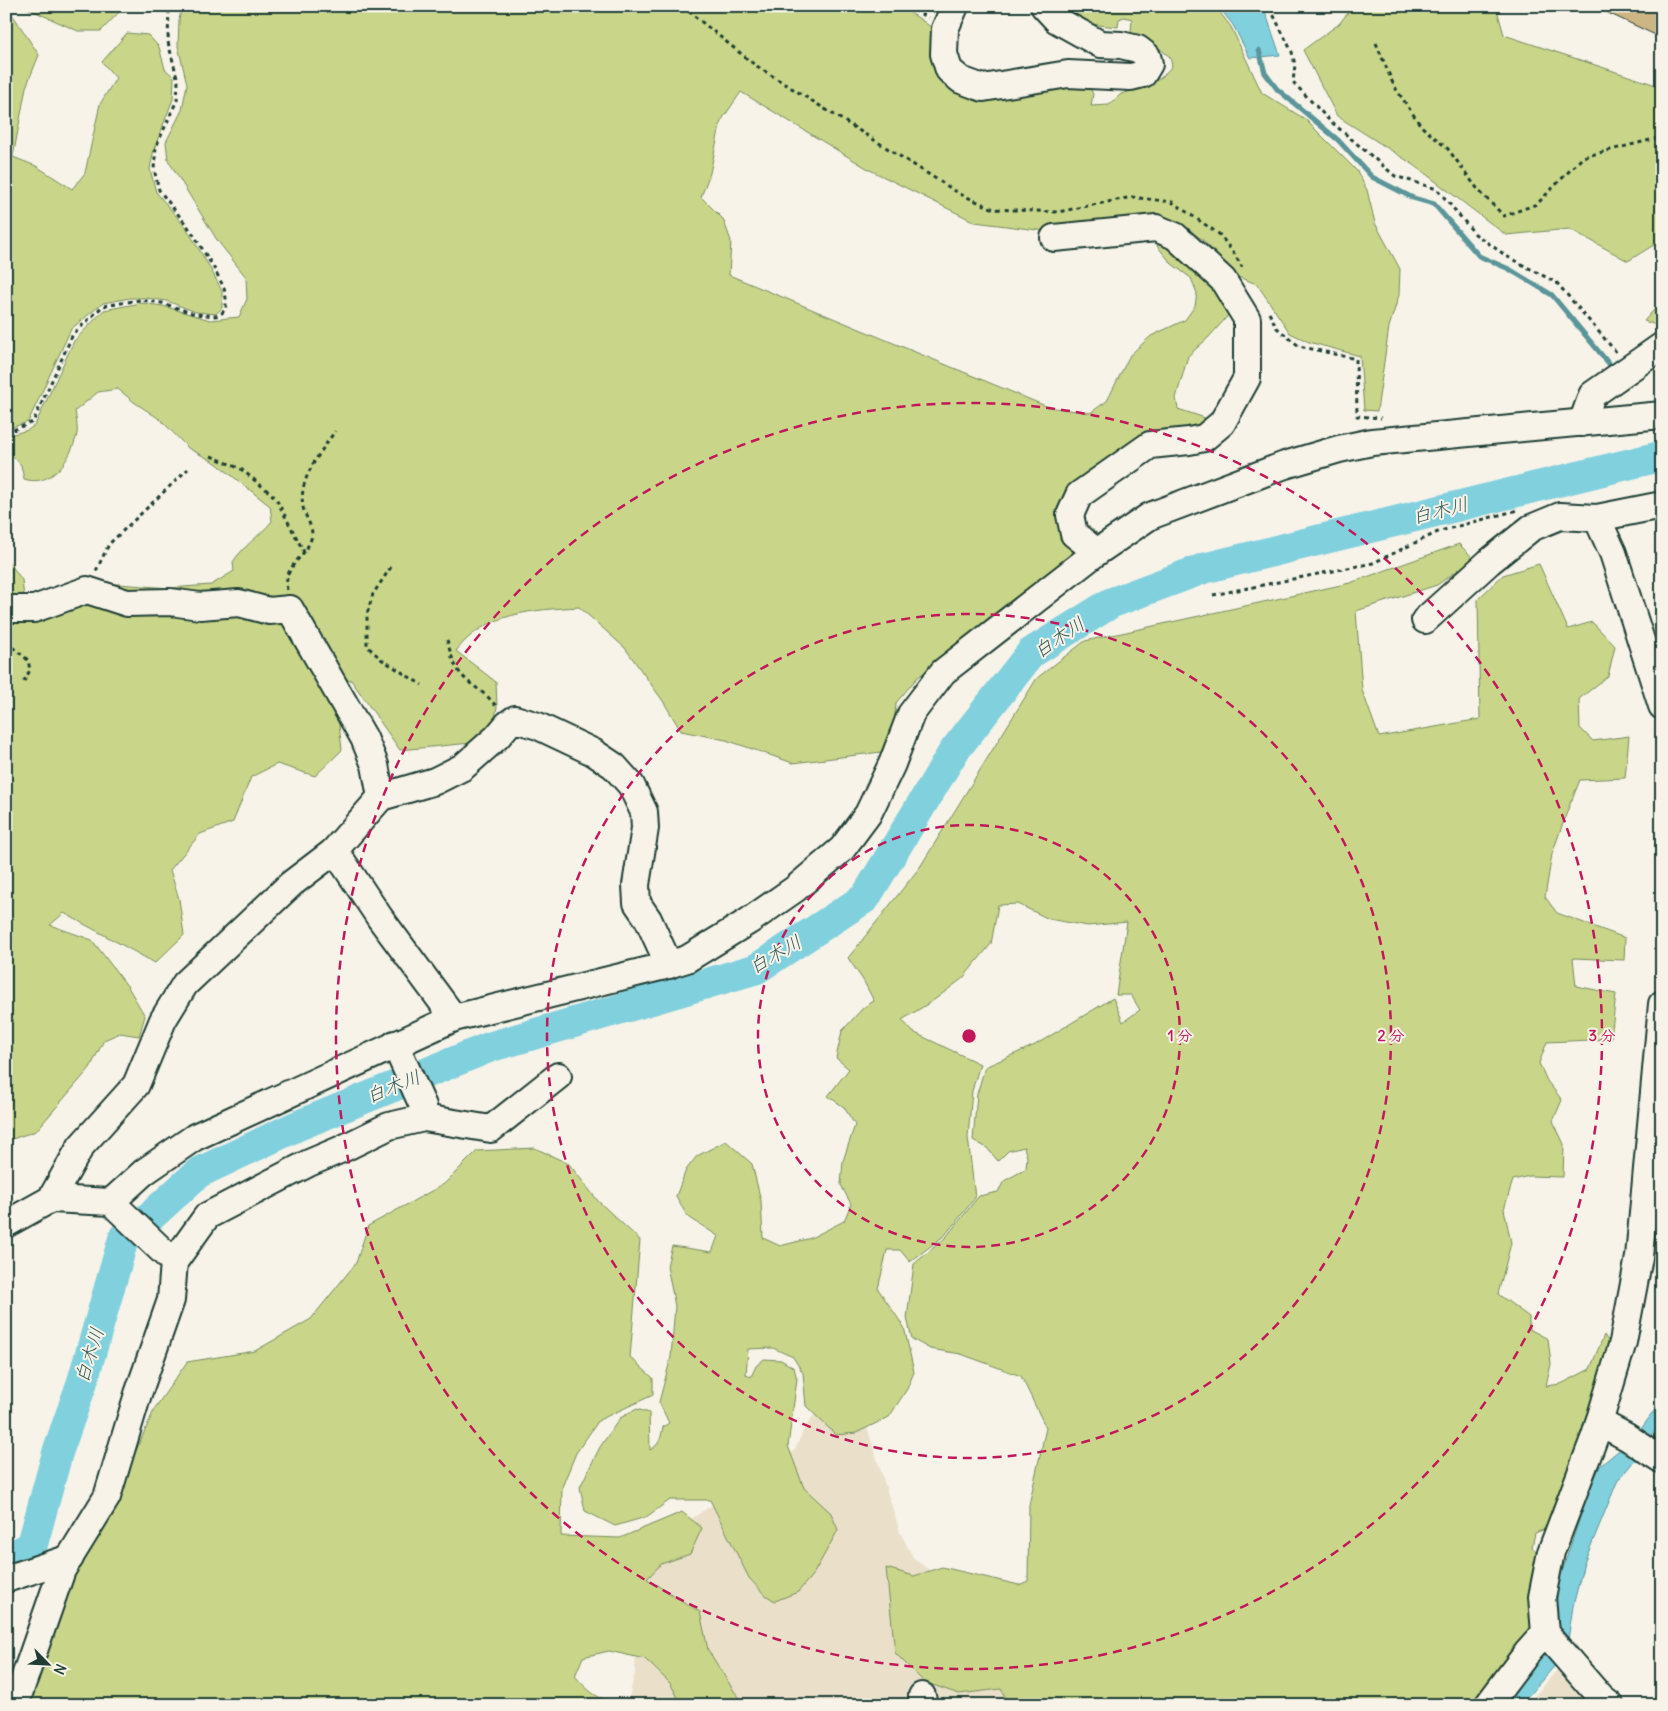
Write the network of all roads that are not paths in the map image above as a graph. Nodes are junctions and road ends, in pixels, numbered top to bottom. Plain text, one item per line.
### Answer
1 (956, 6) edge
2 (1044, 6) edge
3 (1054, 238) dead end
4 (1662, 346) edge
5 (1662, 415) edge
6 (1582, 423) junction
7 (1662, 505) edge
8 (1597, 518) junction
9 (1097, 552) junction
10 (6, 610) edge
11 (1426, 620) dead end
12 (1662, 706) edge
13 (381, 797) junction
14 (333, 852) junction
15 (669, 964) junction
16 (1662, 1004) edge
17 (454, 1018) junction
18 (395, 1044) junction
19 (558, 1076) dead end
20 (424, 1112) junction
21 (51, 1199) junction
22 (117, 1207) junction
23 (6, 1224) edge
24 (167, 1255) junction
25 (1599, 1422) junction
26 (1656, 1457) edge
27 (66, 1564) junction
28 (6, 1579) edge
29 (6, 1598) edge
30 (1545, 1633) junction
31 (1604, 1703) edge
32 (13, 1705) edge
33 (1488, 1705) edge

1 - 2 street
3 - 9 street
4 - 6 street
5 - 6 street
6 - 9 street
7 - 8 street
8 - 11 street
8 - 12 street
9 - 15 street
10 - 13 street
13 - 14 street
13 - 15 street
14 - 17 street
14 - 21 street
15 - 17 street
16 - 25 street
17 - 18 street
18 - 20 street
18 - 22 street
19 - 20 street
20 - 24 street
21 - 22 street
21 - 23 street
22 - 24 street
24 - 27 street
25 - 26 street
25 - 30 street
27 - 28 street
27 - 29 street
27 - 32 street
30 - 31 street
30 - 33 street

